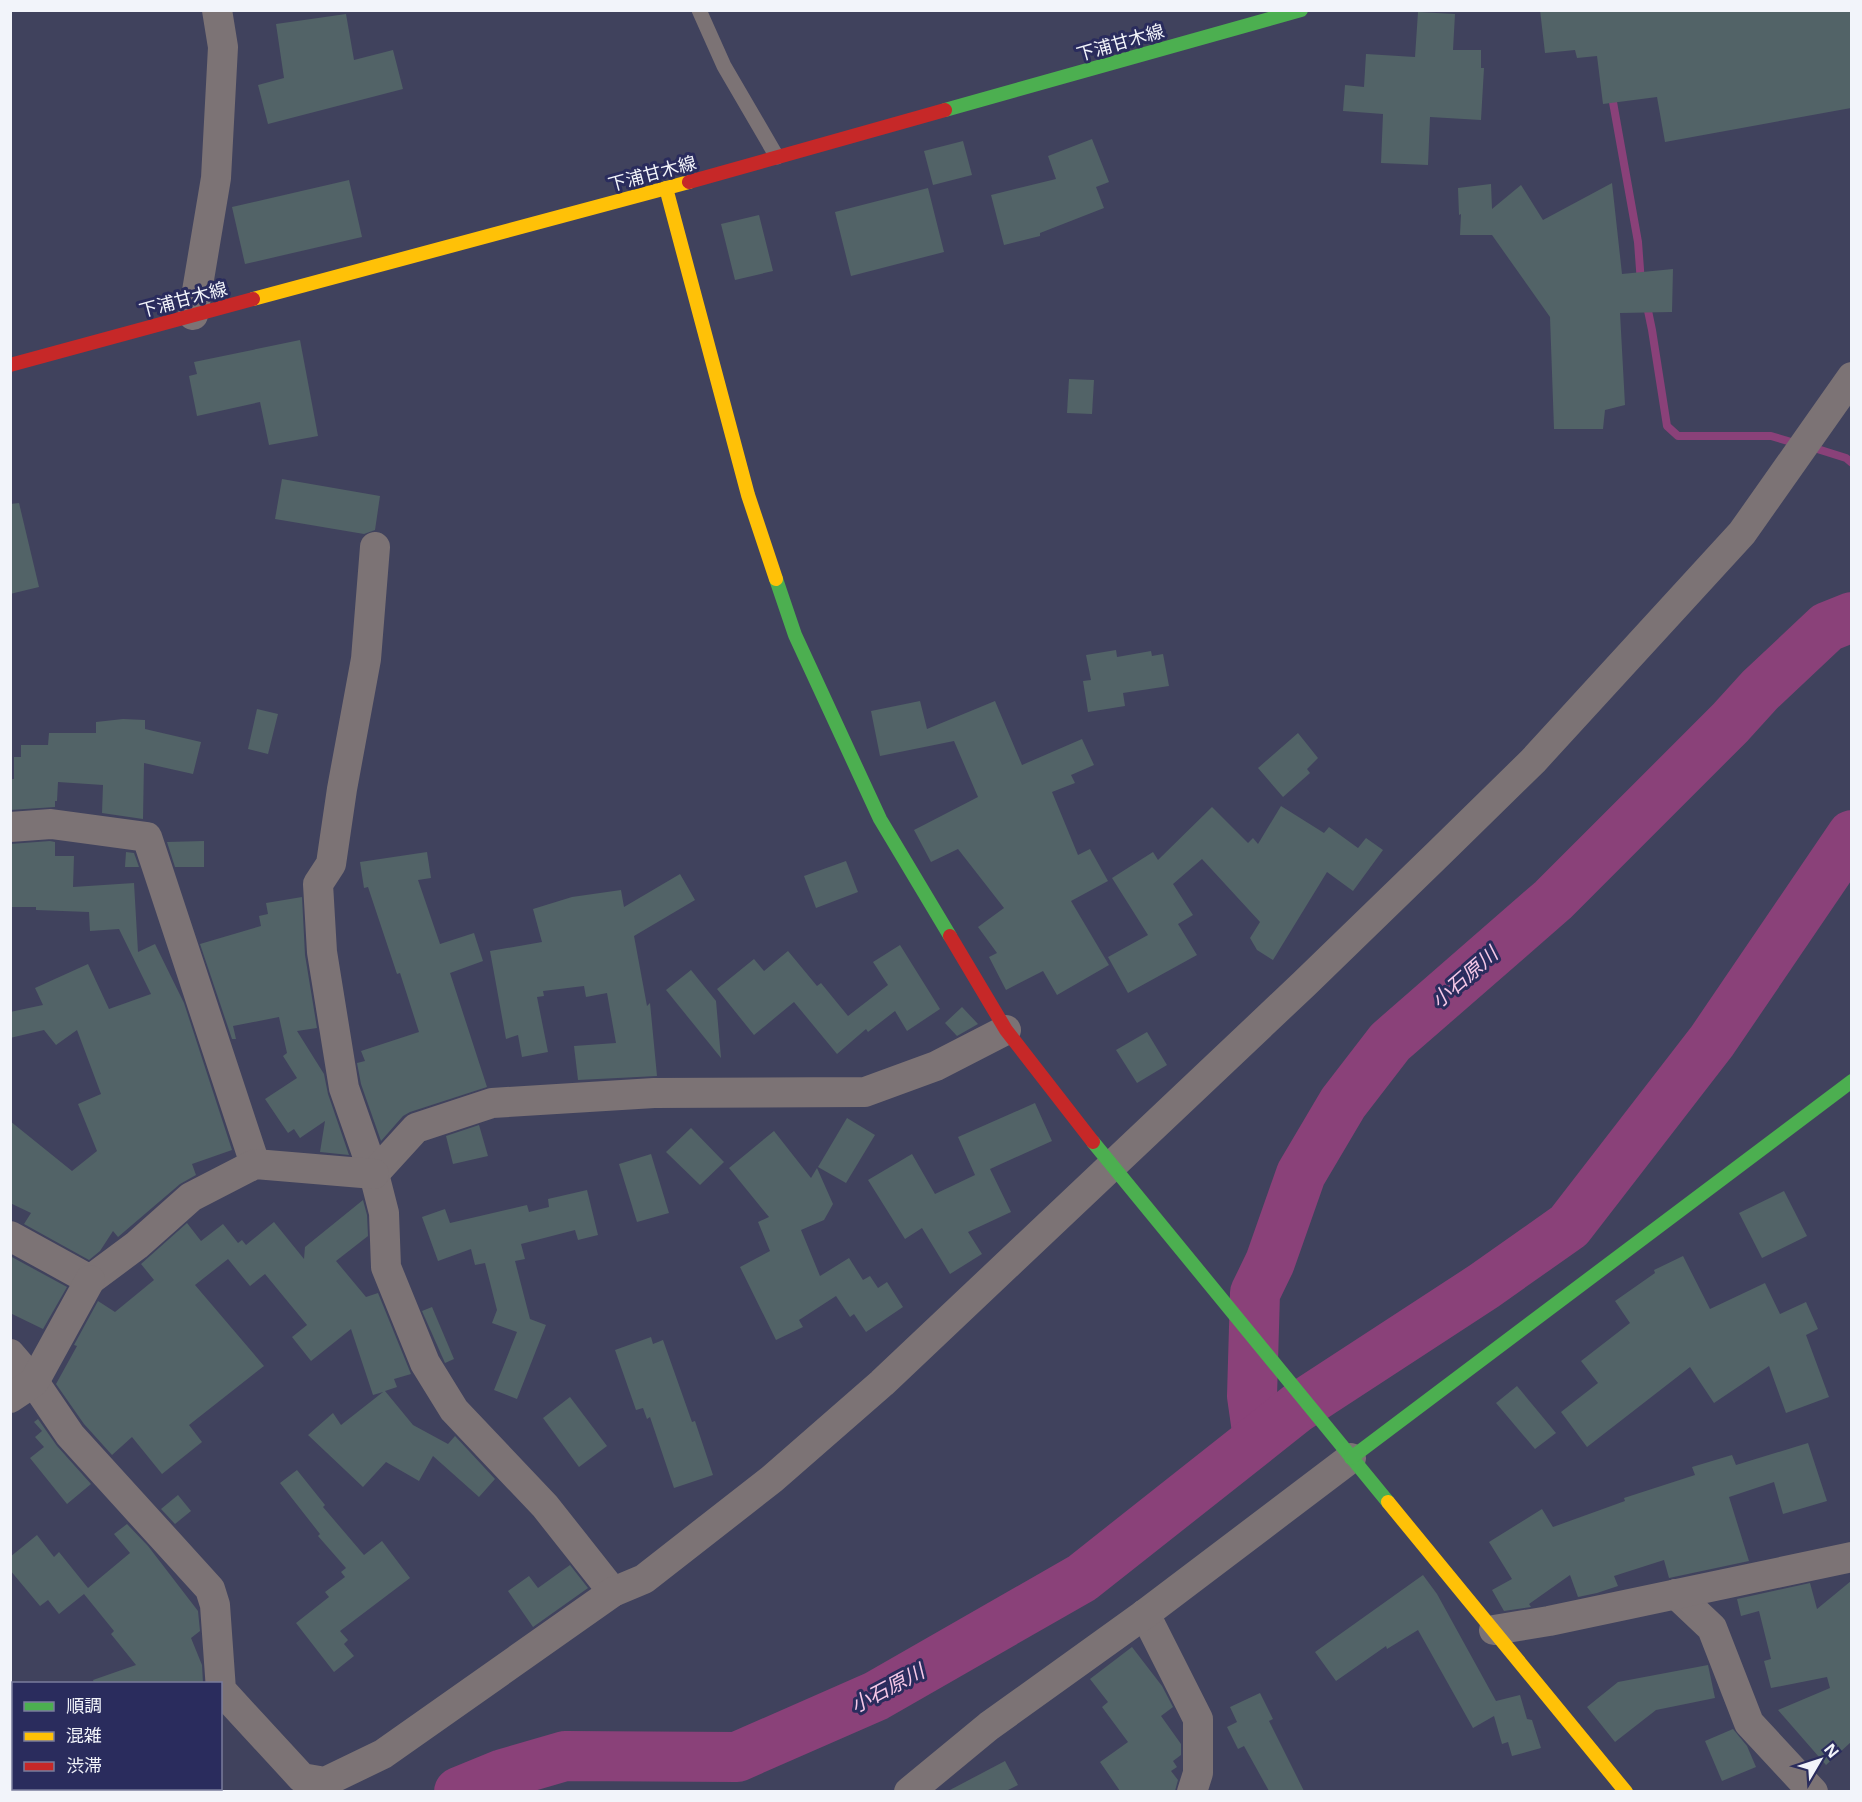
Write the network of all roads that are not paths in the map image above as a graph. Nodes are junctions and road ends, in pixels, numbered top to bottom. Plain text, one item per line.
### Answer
1 (217, 10) edge
2 (699, 10) edge
3 (1301, 10) edge
4 (777, 157) junction
5 (666, 188) junction
6 (193, 315) junction
7 (10, 365) edge
8 (1851, 377) edge
9 (375, 547) dead end
10 (10, 827) edge
11 (1006, 1030) junction
12 (1851, 1081) edge
13 (255, 1164) junction
14 (1117, 1171) junction
15 (374, 1174) junction
16 (10, 1236) edge
17 (90, 1280) junction
18 (10, 1354) edge
19 (22, 1390) edge
20 (1351, 1458) junction
21 (1851, 1557) edge
22 (613, 1592) junction
23 (1676, 1594) junction
24 (1145, 1614) junction
25 (1494, 1630) junction
26 (220, 1682) edge
27 (222, 1693) edge
28 (943, 1780) edge
29 (909, 1791) edge
30 (1192, 1791) edge
31 (1626, 1791) edge
32 (1813, 1791) edge

1 - 6 street
2 - 4 lane
3 - 4 street, 下浦甘木線
4 - 5 street, 下浦甘木線
5 - 6 street, 下浦甘木線
5 - 11 street
6 - 7 street, 下浦甘木線
8 - 14 street
9 - 15 street
10 - 13 street
11 - 14 street
11 - 15 street
12 - 20 street
13 - 15 street
13 - 17 street
14 - 20 street
14 - 22 street
15 - 22 street
16 - 17 street
17 - 19 street
18 - 19 street
19 - 26 street
20 - 24 street
20 - 25 street
21 - 23 street
22 - 27 street
23 - 25 street
23 - 32 street
24 - 28 street
24 - 30 street
25 - 31 street
28 - 29 street

